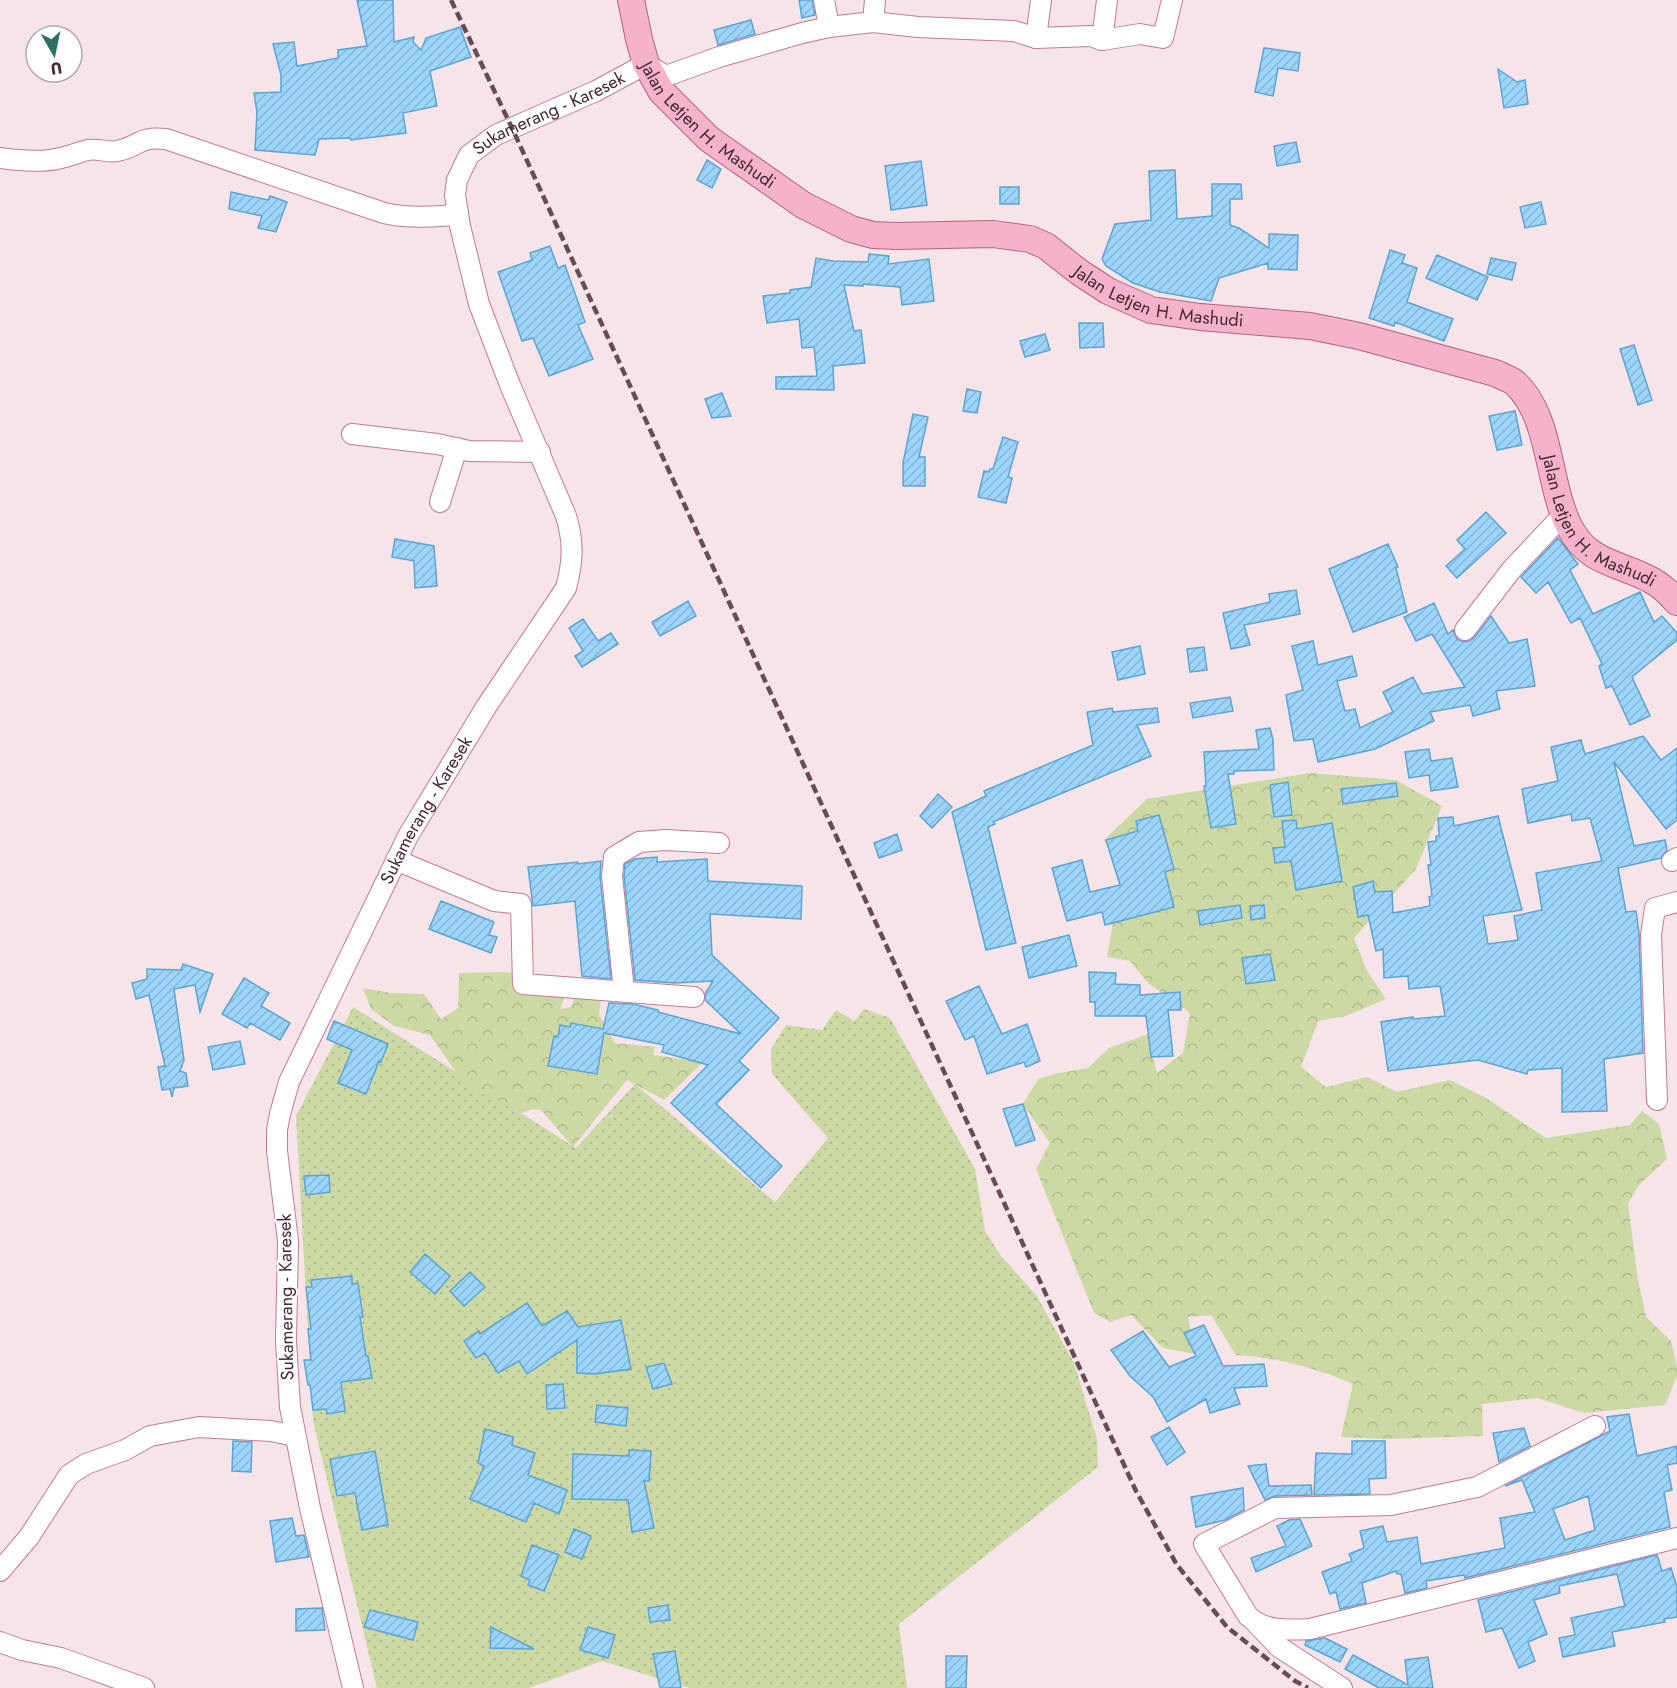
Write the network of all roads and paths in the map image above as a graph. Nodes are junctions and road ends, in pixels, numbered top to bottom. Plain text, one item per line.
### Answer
1 (631, 0) edge
2 (824, 0) edge
3 (875, 0) edge
4 (1041, 0) edge
5 (1107, 0) edge
6 (1172, 0) edge
7 (873, 22) junction
8 (829, 27) junction
9 (1036, 38) junction
10 (1102, 40) junction
11 (646, 64) junction
12 (0, 158) edge
13 (458, 215) junction
14 (352, 434) dead end
15 (456, 448) junction
16 (540, 452) junction
17 (440, 502) dead end
18 (1564, 514) junction
19 (1675, 595) edge
20 (1465, 630) dead end
21 (719, 843) dead end
22 (396, 860) junction
23 (1677, 902) edge
24 (624, 991) junction
25 (694, 997) dead end
26 (1658, 1100) dead end
27 (1595, 1426) dead end
28 (295, 1436) junction
29 (1677, 1538) edge
30 (0, 1571) edge
31 (1256, 1623) junction
32 (0, 1642) edge
33 (144, 1688) edge
34 (353, 1688) edge
35 (1342, 1688) edge

1 - 11 main road, Jalan Letjen H. Mashudi
2 - 8 street
3 - 7 street
4 - 9 street
5 - 10 street
6 - 10 street
7 - 8 street
7 - 9 street
8 - 11 street
9 - 10 street
11 - 13 street, Sukamerang - Karesek
11 - 18 main road, Jalan Letjen H. Mashudi
12 - 13 street
13 - 16 street, Sukamerang - Karesek
14 - 15 street
15 - 16 street
15 - 17 street
16 - 22 street, Sukamerang - Karesek
18 - 19 main road, Jalan Letjen H. Mashudi
18 - 20 street
21 - 24 street
22 - 24 street
22 - 28 street, Sukamerang - Karesek
23 - 26 street
24 - 25 street
27 - 31 street
28 - 30 street
28 - 34 street, Sukamerang - Karesek
29 - 31 street
31 - 35 street
32 - 33 street

